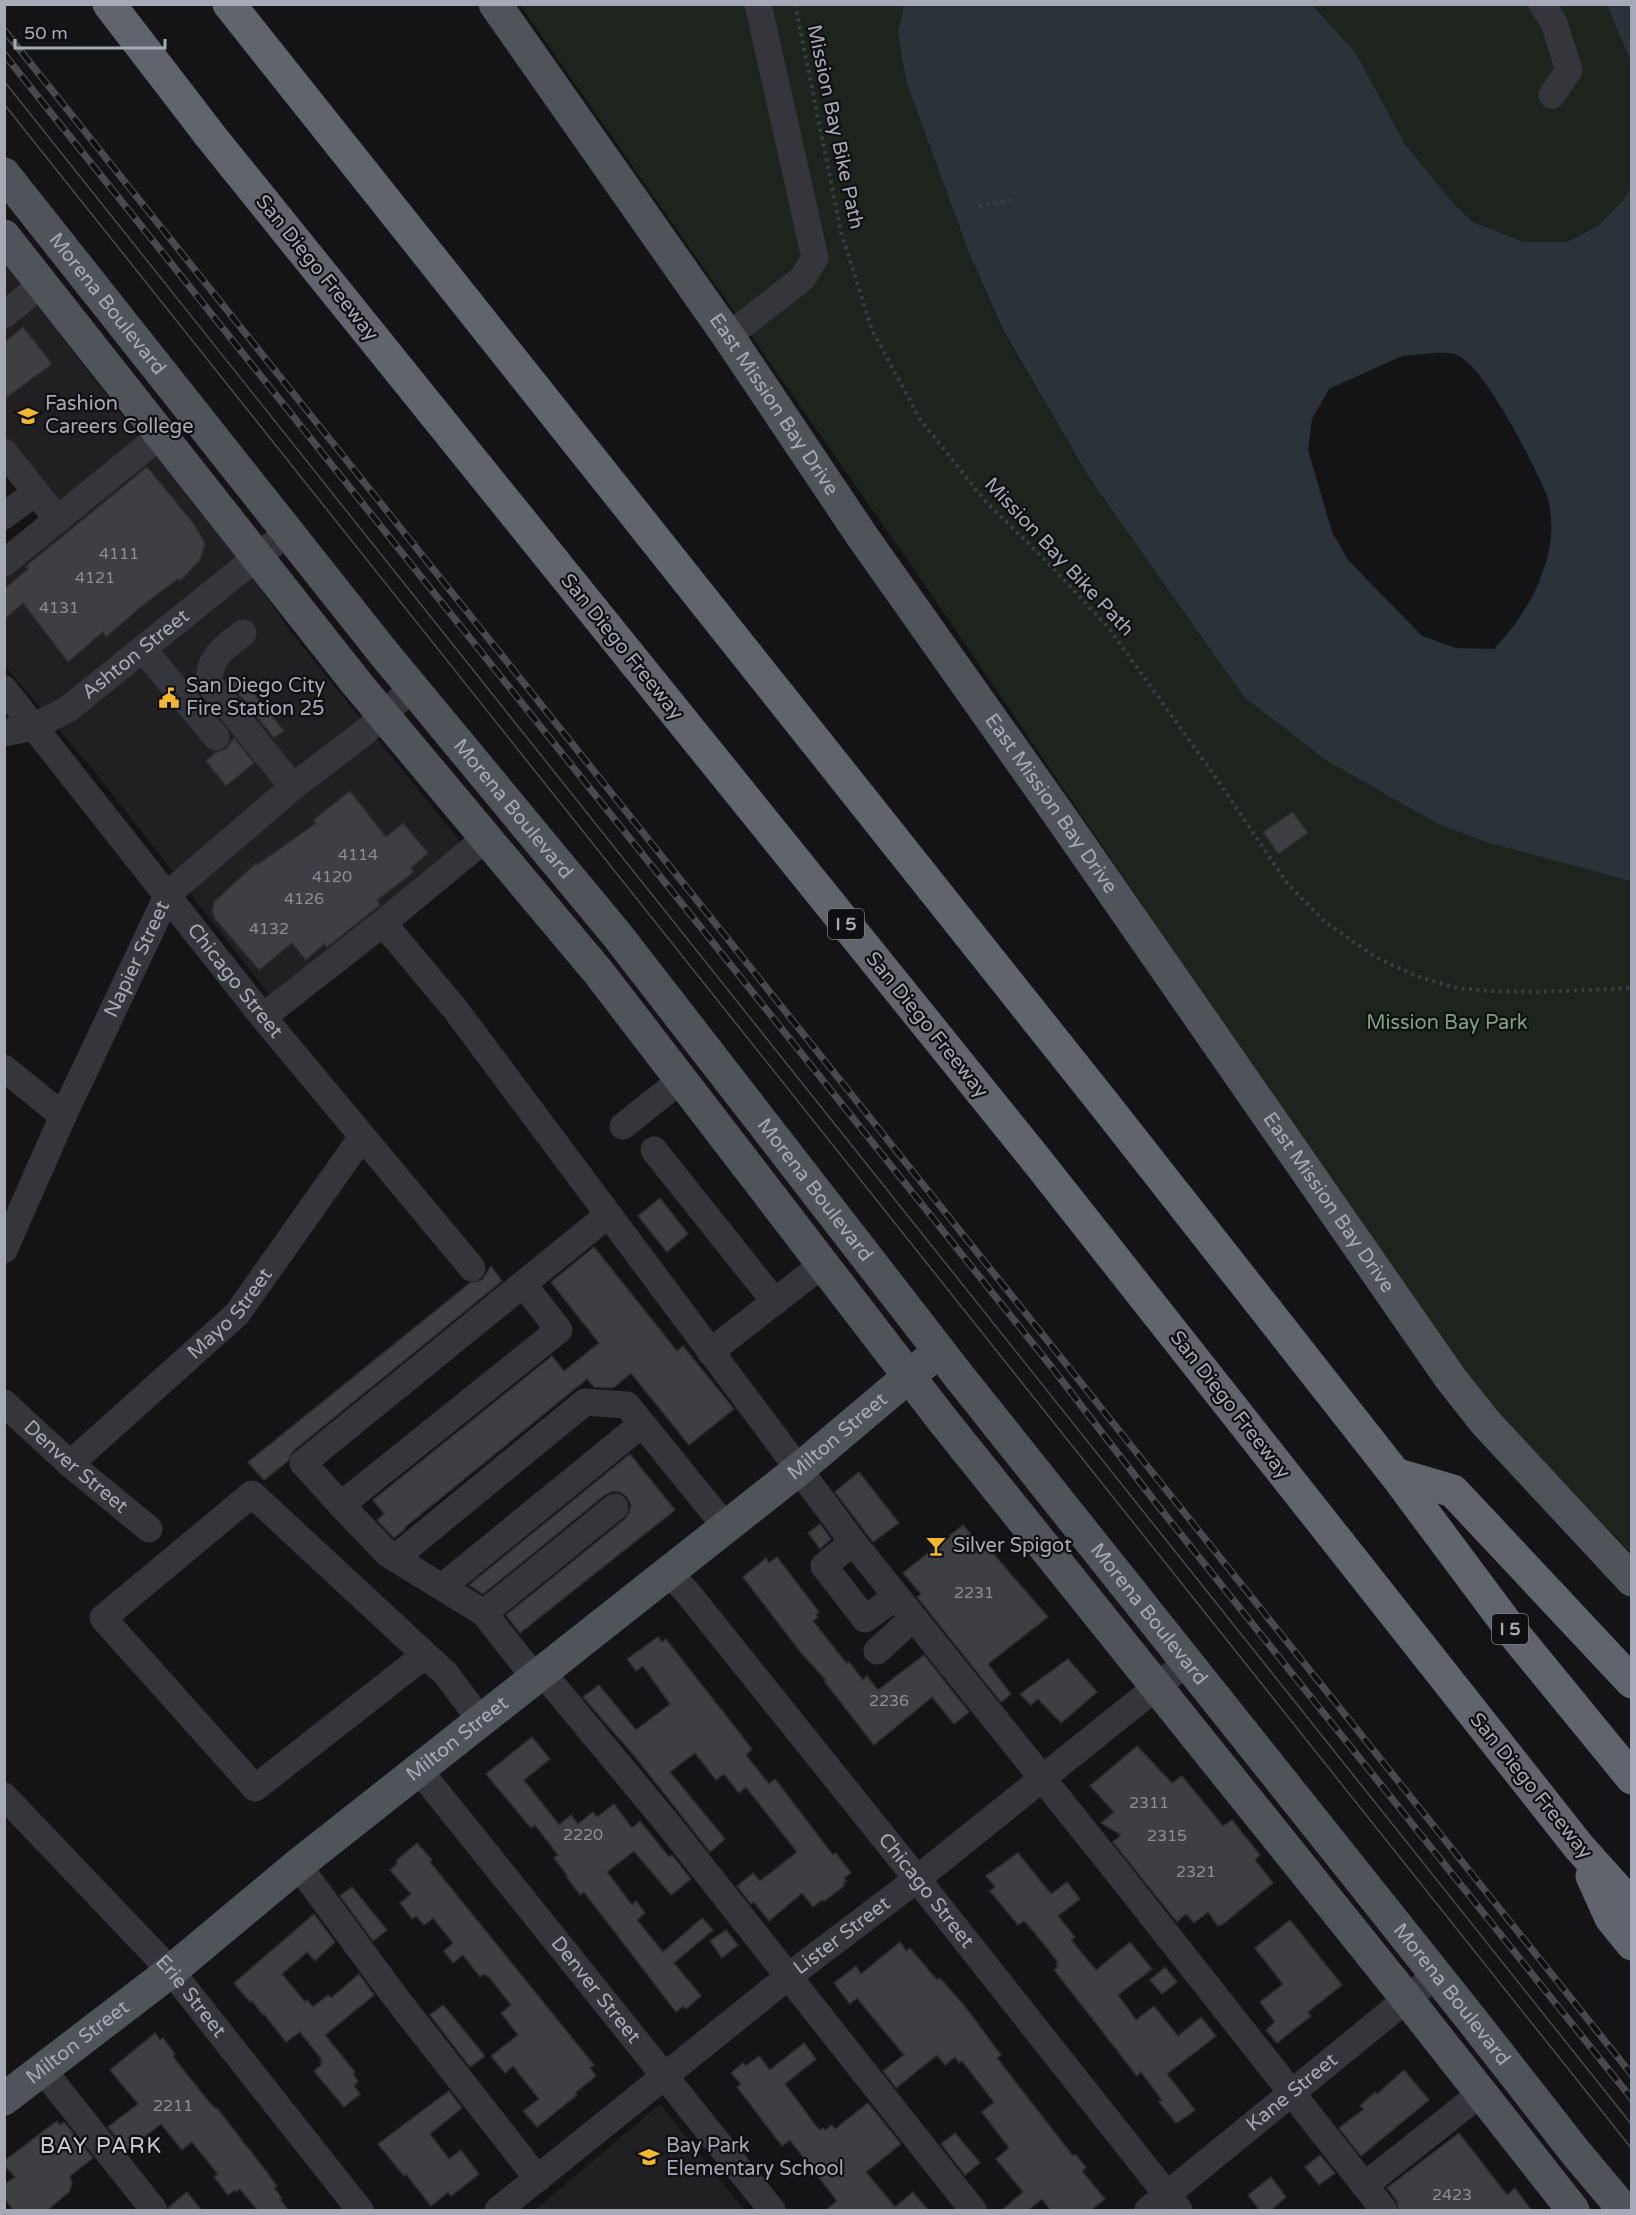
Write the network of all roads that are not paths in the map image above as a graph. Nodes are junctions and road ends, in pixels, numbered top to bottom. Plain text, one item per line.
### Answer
1 (109, 4) edge
2 (229, 4) edge
3 (495, 4) edge
4 (758, 4) edge
5 (1542, 4) edge
6 (1552, 95) dead end
7 (6, 178) edge
8 (4, 236) edge
9 (42, 284) junction
10 (4, 315) edge
11 (728, 336) junction
12 (161, 435) junction
13 (5, 453) edge
14 (36, 492) junction
15 (4, 516) edge
16 (58, 520) junction
17 (288, 532) junction
18 (258, 557) junction
19 (4, 563) edge
20 (243, 633) dead end
21 (143, 649) junction
22 (412, 687) junction
23 (4, 689) edge
24 (383, 713) junction
25 (33, 727) junction
26 (4, 733) edge
27 (216, 737) dead end
28 (293, 787) junction
29 (486, 838) junction
30 (168, 894) junction
31 (383, 923) junction
32 (263, 1017) junction
33 (4, 1068) edge
34 (681, 1080) junction
35 (63, 1116) junction
36 (623, 1126) dead end
37 (362, 1137) junction
38 (654, 1150) dead end
39 (608, 1215) junction
40 (4, 1250) edge
41 (823, 1264) junction
42 (472, 1268) dead end
43 (523, 1284) junction
44 (775, 1302) junction
45 (939, 1351) junction
46 (710, 1352) junction
47 (909, 1376) junction
48 (4, 1403) edge
49 (642, 1424) junction
50 (70, 1464) junction
51 (798, 1470) junction
52 (1395, 1474) junction
53 (341, 1505) junction
54 (615, 1507) dead end
55 (725, 1526) junction
56 (149, 1529) dead end
57 (852, 1542) junction
58 (394, 1558) junction
59 (668, 1572) junction
60 (1632, 1580) edge
61 (442, 1587) junction
62 (896, 1597) junction
63 (484, 1613) junction
64 (913, 1618) junction
65 (877, 1651) dead end
66 (425, 1655) junction
67 (1186, 1663) junction
68 (538, 1675) junction
69 (1632, 1682) edge
70 (1156, 1687) junction
71 (481, 1721) junction
72 (418, 1770) junction
73 (1632, 1778) edge
74 (1041, 1779) junction
75 (4, 1796) edge
76 (1579, 1847) junction
77 (298, 1865) junction
78 (916, 1879) junction
79 (1632, 1906) edge
80 (1632, 1944) edge
81 (171, 1971) junction
82 (1436, 1975) junction
83 (789, 1976) junction
84 (1407, 1999) junction
85 (42, 2069) junction
86 (665, 2077) junction
87 (1292, 2093) junction
88 (1480, 2094) junction
89 (4, 2099) edge
90 (538, 2179) junction
91 (1365, 2185) junction
92 (1164, 2205) edge
93 (154, 2211) edge
94 (360, 2211) edge
95 (498, 2211) edge
96 (772, 2211) edge
97 (973, 2211) edge
98 (1384, 2211) edge
99 (1573, 2211) edge
100 (1624, 2211) edge

1 - 76 highway, San Diego Freeway / I 5
2 - 52 highway, I 5
3 - 11 main road, East Mission Bay Drive
4 - 11 street
5 - 6 street
7 - 17 main road, Morena Boulevard
8 - 9 main road, Morena Boulevard
9 - 10 street
9 - 12 main road, Morena Boulevard
11 - 60 main road, East Mission Bay Drive
12 - 16 street
12 - 18 main road, Morena Boulevard
13 - 14 street
14 - 15 street
14 - 16 street
16 - 19 street
17 - 18 street, Ashton Street
17 - 22 main road, Morena Boulevard
18 - 21 street, Ashton Street
18 - 24 main road, Morena Boulevard
20 - 28 street
21 - 25 street, Ashton Street
21 - 27 street
22 - 24 street, Napier Street
22 - 45 main road, Morena Boulevard
23 - 25 street, Chicago Street
24 - 28 street, Napier Street
24 - 29 main road, Morena Boulevard
25 - 26 street, Ashton Street
25 - 30 street, Chicago Street
28 - 30 street, Napier Street
29 - 31 street
29 - 34 main road, Morena Boulevard
30 - 32 street, Chicago Street
30 - 35 street, Napier Street
31 - 32 street
31 - 39 street
32 - 37 street, Chicago Street
33 - 35 street
34 - 36 street
34 - 41 main road, Morena Boulevard
35 - 40 street, Napier Street
37 - 42 street, Chicago Street
37 - 50 street, Mayo Street
38 - 44 street
39 - 43 street
39 - 46 street
41 - 44 street
41 - 47 main road, Morena Boulevard
43 - 53 street
43 - 53 street
44 - 46 street
45 - 47 main road, Milton Street
45 - 67 main road, Morena Boulevard
46 - 51 street
47 - 51 main road, Milton Street
47 - 70 main road, Morena Boulevard
48 - 50 street, Denver Street
49 - 55 street
49 - 58 street
49 - 61 street
50 - 56 street, Denver Street
51 - 55 main road, Milton Street
51 - 57 street
52 - 69 highway
52 - 73 highway, I 5
53 - 58 street
54 - 63 street
55 - 59 main road, Milton Street
57 - 62 street
57 - 62 street
58 - 61 street
59 - 68 main road, Milton Street
59 - 78 street, Chicago Street
61 - 63 street
62 - 64 street
63 - 68 street
64 - 65 street
64 - 74 street
66 - 66 street
66 - 71 street
67 - 70 street, Lister Street
67 - 82 main road, Morena Boulevard
68 - 71 main road, Milton Street
68 - 83 street
70 - 74 street, Lister Street
70 - 84 main road, Morena Boulevard
71 - 72 main road, Milton Street
72 - 77 main road, Milton Street
72 - 86 street, Denver Street
74 - 78 street, Lister Street
74 - 87 street
75 - 81 street, Erie Street
76 - 79 highway, San Diego Freeway / I 5
76 - 80 highway
77 - 81 main road, Milton Street
77 - 90 street
78 - 83 street, Lister Street
78 - 92 street, Chicago Street
81 - 85 main road, Milton Street
81 - 94 street, Erie Street
82 - 84 street, Kane Street
82 - 100 main road, Morena Boulevard
83 - 86 street, Lister Street
83 - 97 street
84 - 87 street, Kane Street
84 - 88 main road, Morena Boulevard
85 - 89 main road, Milton Street
85 - 93 street
86 - 90 street, Lister Street
86 - 96 street, Denver Street
87 - 91 street
87 - 92 street, Kane Street
88 - 91 street
88 - 99 main road, Morena Boulevard
90 - 95 street, Lister Street
91 - 98 street

